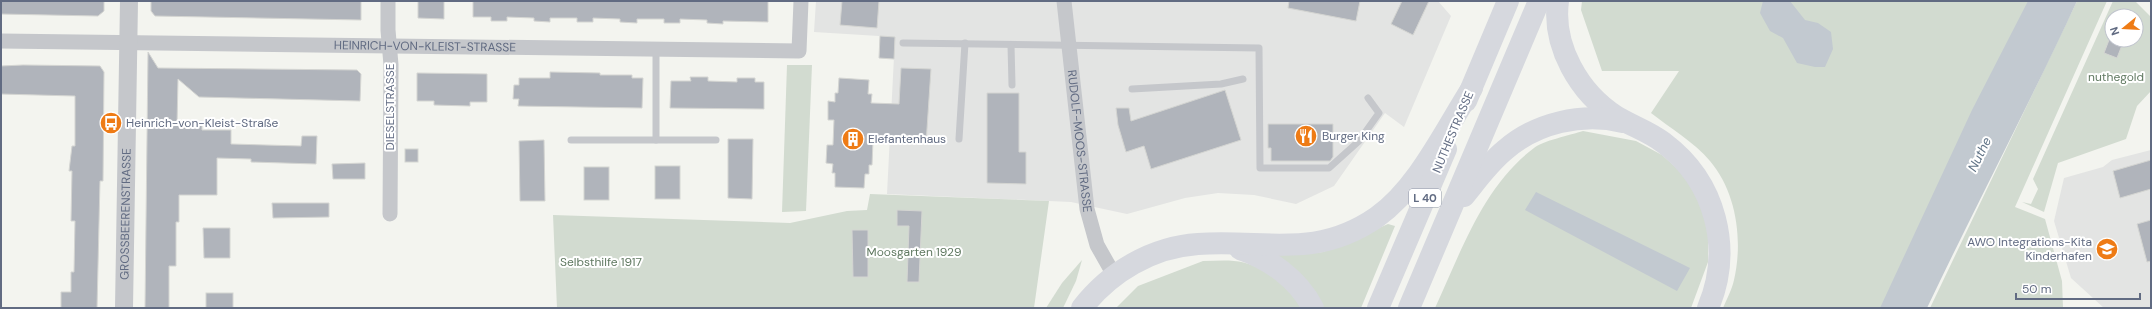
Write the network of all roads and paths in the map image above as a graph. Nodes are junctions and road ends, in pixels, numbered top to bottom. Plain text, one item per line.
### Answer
1 (129, 1) edge
2 (388, 1) edge
3 (801, 1) edge
4 (1064, 1) edge
5 (1508, 1) edge
6 (1539, 1) edge
7 (1558, 1) edge
8 (1, 41) edge
9 (129, 43) junction
10 (903, 43) dead end
11 (965, 43) junction
12 (388, 45) junction
13 (1011, 45) junction
14 (1070, 47) junction
15 (656, 49) junction
16 (1243, 79) dead end
17 (1012, 85) dead end
18 (1472, 88) junction
19 (1132, 89) dead end
20 (1368, 98) dead end
21 (1632, 125) junction
22 (959, 139) dead end
23 (571, 140) dead end
24 (656, 140) junction
25 (716, 140) dead end
26 (1450, 212) junction
27 (390, 214) dead end
28 (1221, 244) junction
29 (1114, 276) junction
30 (124, 308) edge
31 (1082, 308) edge
32 (1313, 308) edge
33 (1378, 308) edge
34 (1409, 308) edge
35 (1708, 308) edge

1 - 9 street, GROSSBEERENSTRASSE
2 - 12 street, DIESELSTRASSE
3 - 15 street, HEINRICH-VON-KLEIST-STRASSE
4 - 14 street, RUDOLF-MOOS-STRASSE
5 - 18 highway, NUTHESTRASSE / L 40
6 - 26 highway, L 40
7 - 21 highway
8 - 9 street, HEINRICH-VON-KLEIST-STRASSE
9 - 12 street, HEINRICH-VON-KLEIST-STRASSE
9 - 30 street, GROSSBEERENSTRASSE
10 - 11 lane
11 - 13 lane
11 - 22 lane
12 - 15 street, HEINRICH-VON-KLEIST-STRASSE
12 - 27 street, DIESELSTRASSE
13 - 14 lane
13 - 17 lane
14 - 20 lane
14 - 29 street, RUDOLF-MOOS-STRASSE
15 - 24 lane
16 - 19 lane
18 - 28 highway
18 - 33 highway, NUTHESTRASSE / L 40
21 - 26 highway
21 - 35 highway
23 - 24 lane
24 - 25 lane
26 - 34 highway, L 40
28 - 29 highway
28 - 32 highway
29 - 31 highway

